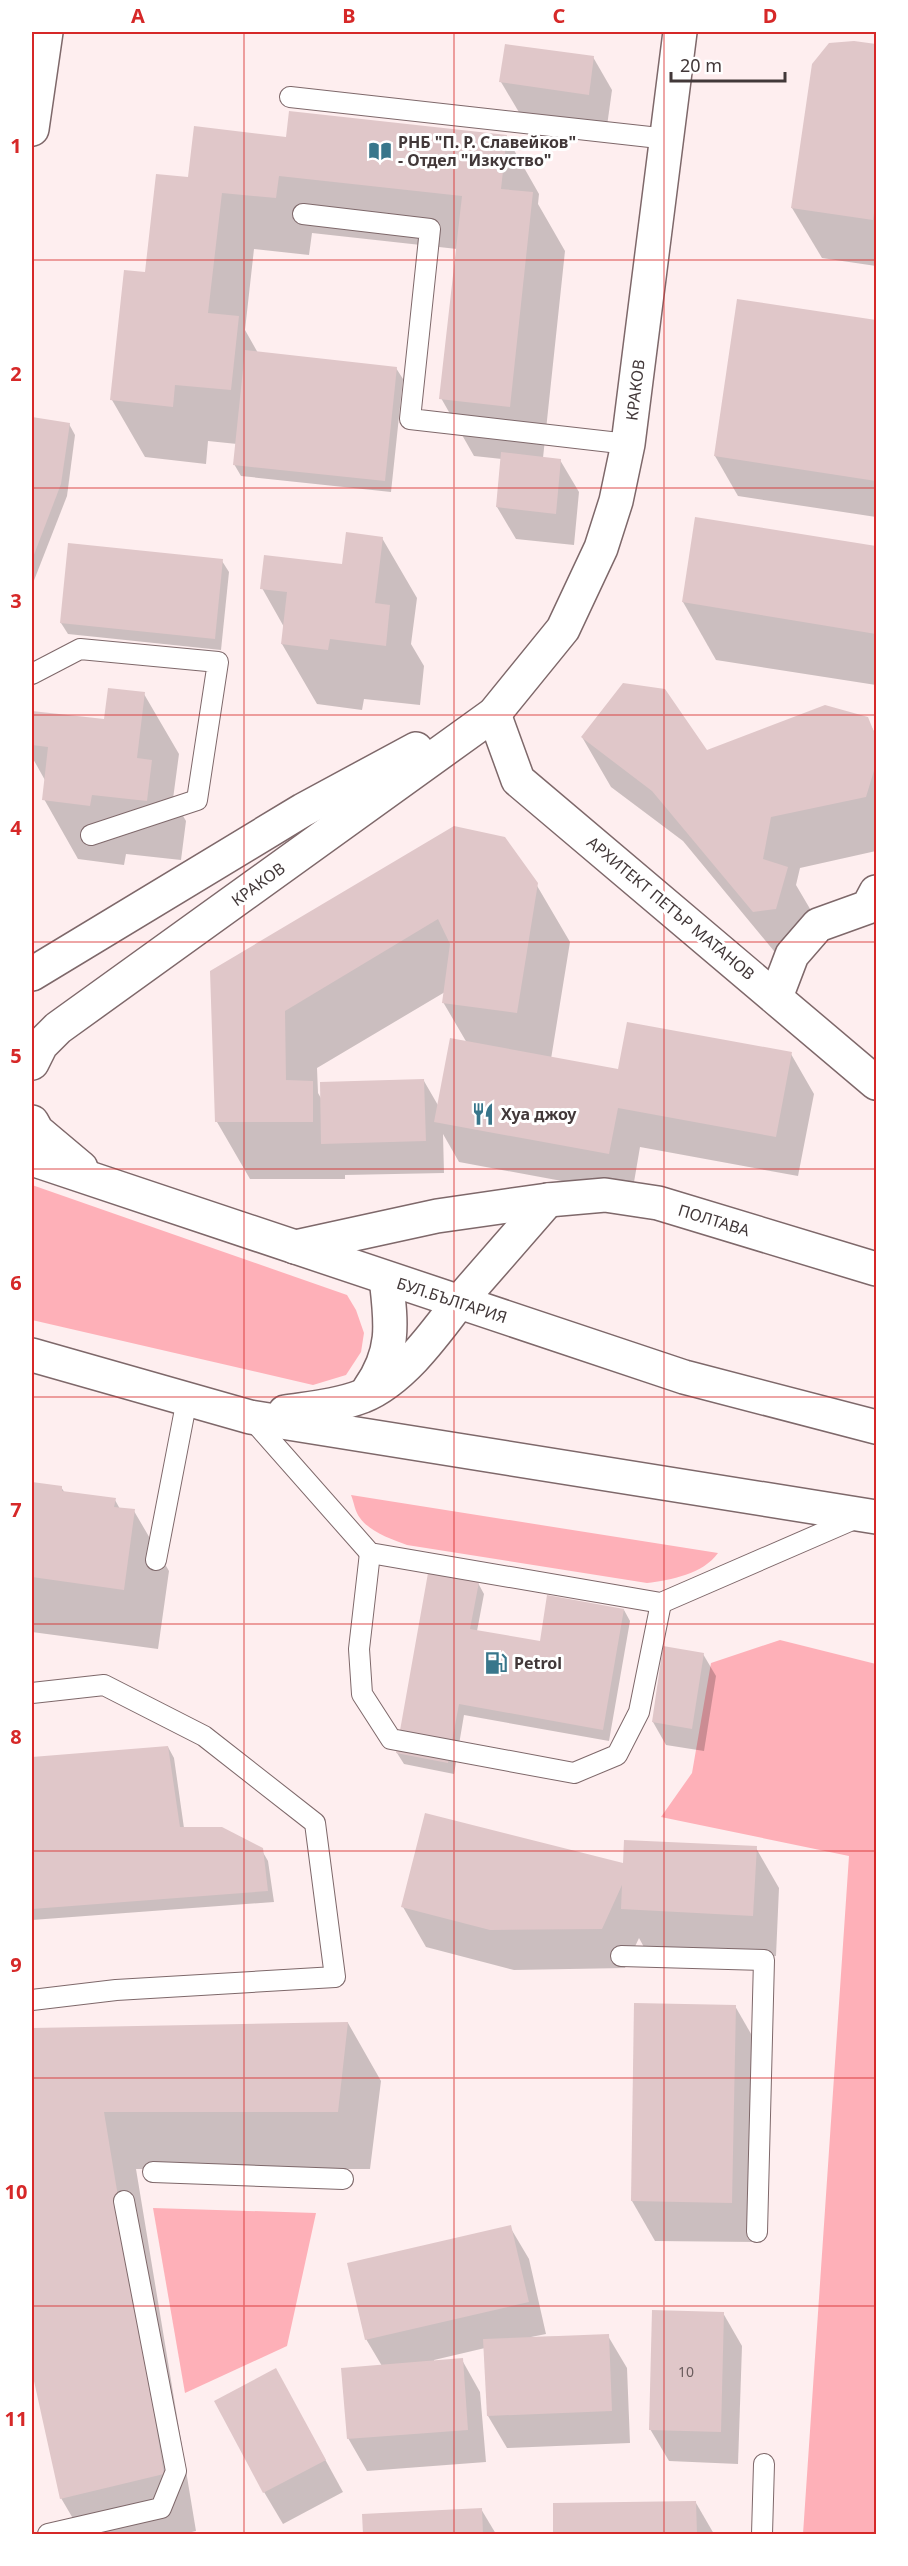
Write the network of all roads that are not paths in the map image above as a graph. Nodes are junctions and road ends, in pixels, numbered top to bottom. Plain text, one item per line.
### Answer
1 (46, 32) edge
2 (680, 32) edge
3 (290, 97) dead end
4 (33, 110) edge
5 (668, 139) junction
6 (303, 214) dead end
7 (628, 444) junction
8 (32, 674) edge
9 (494, 714) junction
10 (91, 835) dead end
11 (874, 904) edge
12 (32, 974) edge
13 (776, 997) junction
14 (32, 1063) edge
15 (876, 1083) edge
16 (32, 1122) edge
17 (32, 1159) edge
18 (99, 1182) junction
19 (548, 1200) junction
20 (295, 1247) junction
21 (876, 1269) edge
22 (386, 1278) junction
23 (459, 1302) junction
24 (32, 1355) edge
25 (365, 1395) junction
26 (187, 1399) junction
27 (250, 1417) junction
28 (876, 1427) edge
29 (870, 1516) edge
30 (370, 1553) junction
31 (156, 1560) dead end
32 (661, 1603) junction
33 (32, 1693) edge
34 (621, 1956) dead end
35 (32, 2000) edge
36 (153, 2172) dead end
37 (343, 2179) dead end
38 (124, 2201) dead end
39 (757, 2232) dead end
40 (764, 2464) dead end
41 (48, 2535) edge
42 (762, 2535) edge

1 - 4 main road
2 - 5 main road, КРАКОВ
3 - 5 lane
5 - 7 main road, КРАКОВ
6 - 7 lane
7 - 9 main road, КРАКОВ
8 - 10 lane
9 - 12 main road, КРАКОВ
9 - 13 main road, АРХИТЕКТ ПЕТЪР МАТАНОВ
9 - 14 main road, КРАКОВ
11 - 13 main road
13 - 15 main road, АРХИТЕКТ ПЕТЪР МАТАНОВ
16 - 18 main road
17 - 18 main road, БУЛ.БЪЛГАРИЯ
18 - 20 main road, БУЛ.БЪЛГАРИЯ
19 - 20 main road, ПОЛТАВА
19 - 21 main road, ПОЛТАВА
19 - 23 main road
20 - 22 main road, БУЛ.БЪЛГАРИЯ
22 - 23 main road, БУЛ.БЪЛГАРИЯ
22 - 25 main road
23 - 25 main road
23 - 28 main road, БУЛ.БЪЛГАРИЯ
24 - 26 main road
25 - 27 main road
26 - 27 main road
26 - 31 lane
27 - 29 main road
27 - 30 lane
29 - 32 lane
30 - 32 lane
30 - 32 lane
33 - 35 lane
34 - 39 lane
36 - 37 lane
38 - 41 lane
40 - 42 lane

